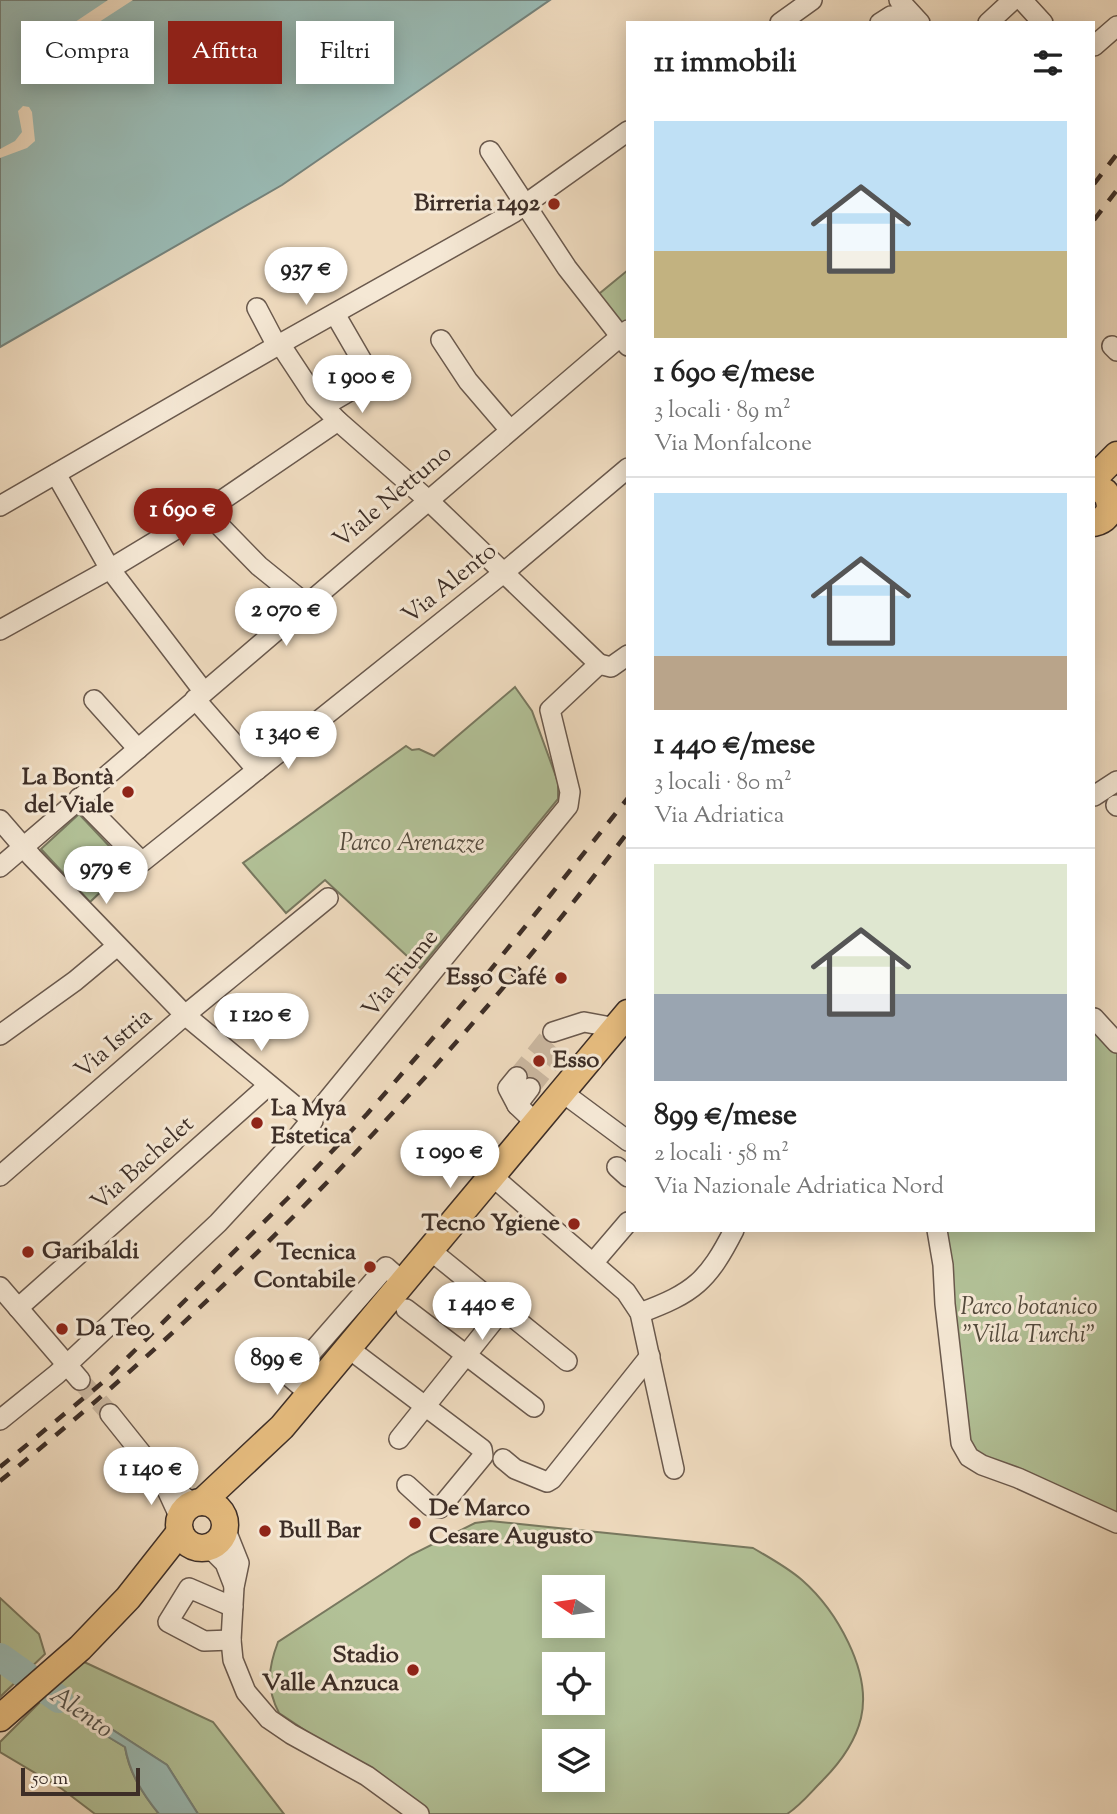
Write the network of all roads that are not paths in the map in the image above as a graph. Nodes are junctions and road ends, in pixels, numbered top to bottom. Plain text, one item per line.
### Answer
1 (812, 0) edge
2 (899, 0) edge
3 (1013, 0) edge
4 (1022, 0) edge
5 (783, 21) edge
6 (918, 21) edge
7 (990, 21) edge
8 (1041, 21) edge
9 (1117, 26) edge
10 (1095, 45) edge
11 (626, 132) edge
12 (490, 151) dead end
13 (525, 206) junction
14 (257, 307) dead end
15 (335, 314) junction
16 (625, 338) edge
17 (441, 340) dead end
18 (278, 345) junction
19 (324, 406) junction
20 (338, 421) junction
21 (510, 430) junction
22 (1117, 455) edge
23 (1117, 463) edge
24 (626, 470) edge
25 (55, 474) junction
26 (1104, 498) edge
27 (428, 500) junction
28 (0, 506) edge
29 (215, 521) dead end
30 (110, 569) junction
31 (502, 574) junction
32 (306, 604) junction
33 (0, 630) edge
34 (626, 656) edge
35 (599, 664) junction
36 (199, 696) junction
37 (94, 700) dead end
38 (138, 749) junction
39 (257, 770) junction
40 (1117, 781) edge
41 (1095, 795) edge
42 (79, 798) junction
43 (0, 820) edge
44 (23, 847) junction
45 (0, 867) edge
46 (328, 898) dead end
47 (117, 946) junction
48 (185, 1015) junction
49 (1095, 1019) edge
50 (622, 1020) edge
51 (0, 1035) edge
52 (560, 1037) tunnel mouth
53 (1117, 1043) edge
54 (524, 1083) tunnel mouth
55 (269, 1085) junction
56 (562, 1092) junction
57 (313, 1121) junction
58 (536, 1123) junction
59 (626, 1140) edge
60 (0, 1176) edge
61 (492, 1176) junction
62 (626, 1224) edge
63 (733, 1232) edge
64 (937, 1232) edge
65 (430, 1250) junction
66 (593, 1263) junction
67 (403, 1282) junction
68 (0, 1287) edge
69 (18, 1308) junction
70 (406, 1309) dead end
71 (503, 1309) junction
72 (640, 1313) junction
73 (348, 1348) junction
74 (466, 1356) junction
75 (650, 1356) junction
76 (567, 1361) dead end
77 (66, 1364) junction
78 (80, 1380) tunnel mouth
79 (310, 1394) junction
80 (424, 1407) junction
81 (534, 1407) dead end
82 (110, 1414) tunnel mouth
83 (0, 1420) edge
84 (399, 1439) dead end
85 (503, 1459) dead end
86 (674, 1469) dead end
87 (407, 1485) dead end
88 (1117, 1523) edge
89 (201, 1525) junction
90 (234, 1597) junction
91 (231, 1640) junction
92 (0, 1718) edge
93 (419, 1814) edge

1 - 5 street
2 - 6 street
3 - 7 street
4 - 8 street
9 - 10 street
11 - 13 street
12 - 13 street
13 - 15 street
13 - 16 street
14 - 18 street
15 - 18 street
15 - 19 street
16 - 21 street, Viale Nettuno
17 - 21 street
18 - 19 street
18 - 25 street
19 - 20 street
20 - 27 street
20 - 30 street
21 - 27 street, Viale Nettuno
22 - 26 main road
23 - 26 main road
24 - 31 street, Via Alento
25 - 28 street
25 - 30 street
27 - 31 street
27 - 32 street, Viale Nettuno
29 - 32 street
30 - 33 street
30 - 36 street
31 - 35 street
31 - 39 street, Via Alento
32 - 36 street, Viale Nettuno
34 - 35 street, Via Fiume
35 - 57 street, Via Fiume
36 - 38 street, Viale Nettuno
36 - 39 street
37 - 38 street
38 - 42 street, Viale Nettuno
39 - 42 street, Via Alento
40 - 41 street
42 - 44 street, Viale Nettuno
43 - 44 street
44 - 45 street, Viale Nettuno
44 - 47 street
46 - 48 street, Via Istria
47 - 48 street
47 - 51 street
48 - 55 street
48 - 60 street, Via Istria
49 - 53 street
50 - 52 street
50 - 56 main road
54 - 58 street
55 - 57 street
55 - 69 street, Via Bachelet
56 - 58 main road
56 - 59 street
57 - 77 street, Via Fiume
58 - 61 main road
61 - 65 main road
61 - 66 street
62 - 66 street
63 - 72 street
64 - 88 street
65 - 67 main road
65 - 71 street
66 - 72 street
67 - 73 main road
67 - 79 street
68 - 69 street
69 - 77 street
70 - 74 street
71 - 74 street
71 - 76 street
72 - 75 street
73 - 79 main road
73 - 80 street
74 - 80 street
74 - 81 street
75 - 85 street
75 - 86 street
77 - 78 street
77 - 83 street, Via Fiume
79 - 89 main road
80 - 84 street
80 - 87 street
82 - 89 street
89 - 90 street
89 - 92 main road
90 - 91 street
90 - 91 street
91 - 93 street

